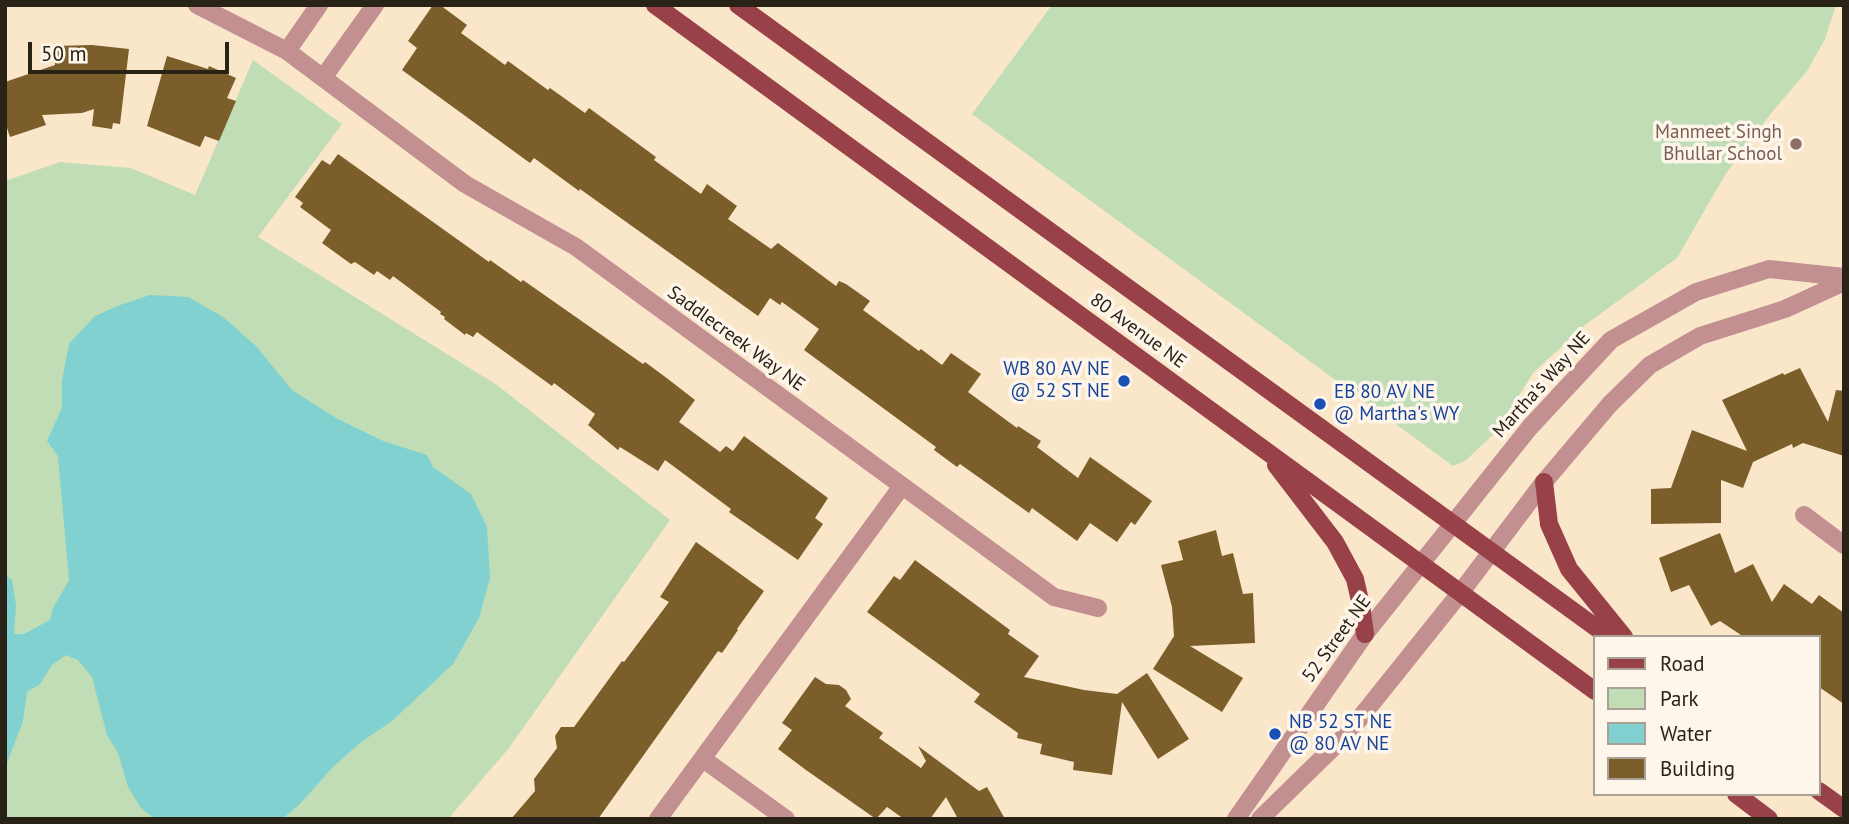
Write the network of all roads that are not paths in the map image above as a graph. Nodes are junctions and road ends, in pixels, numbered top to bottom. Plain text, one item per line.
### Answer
1 (197, 5) edge
2 (320, 5) edge
3 (375, 5) edge
4 (655, 5) edge
5 (738, 5) edge
6 (287, 51) junction
7 (323, 78) junction
8 (1844, 277) edge
9 (1844, 282) edge
10 (1264, 448) junction
11 (1544, 481) junction
12 (902, 486) junction
13 (1804, 515) dead end
14 (1453, 522) junction
15 (1844, 545) edge
16 (1492, 550) junction
17 (1422, 564) junction
18 (1461, 592) junction
19 (1098, 608) dead end
20 (1365, 634) junction
21 (1606, 635) edge
22 (1623, 635) edge
23 (1594, 690) edge
24 (703, 759) junction
25 (1821, 792) edge
26 (1739, 796) edge
27 (1844, 809) edge
28 (658, 819) edge
29 (786, 819) edge
30 (1236, 819) edge
31 (1260, 819) edge
32 (1769, 819) edge

1 - 6 street, Saddlecreek Way NE
2 - 6 street
3 - 7 street
4 - 10 main road, 80 Avenue NE
5 - 14 main road, 80 Avenue NE
6 - 7 street, Saddlecreek Way NE
7 - 12 street, Saddlecreek Way NE
8 - 14 street, Martha's Way NE
9 - 11 street
10 - 17 main road, 80 Avenue NE
10 - 20 main road
11 - 16 street
11 - 22 main road
12 - 19 street, Saddlecreek Way NE
12 - 24 street
13 - 15 street
14 - 16 main road, 80 Avenue NE
14 - 17 street, 52 Street NE
16 - 18 street
16 - 21 main road, 80 Avenue NE
17 - 18 main road, 80 Avenue NE
17 - 20 street, 52 Street NE
18 - 23 main road, 80 Avenue NE
18 - 31 street
20 - 30 street, 52 Street NE
24 - 28 street
24 - 29 street
25 - 27 main road
26 - 32 main road

